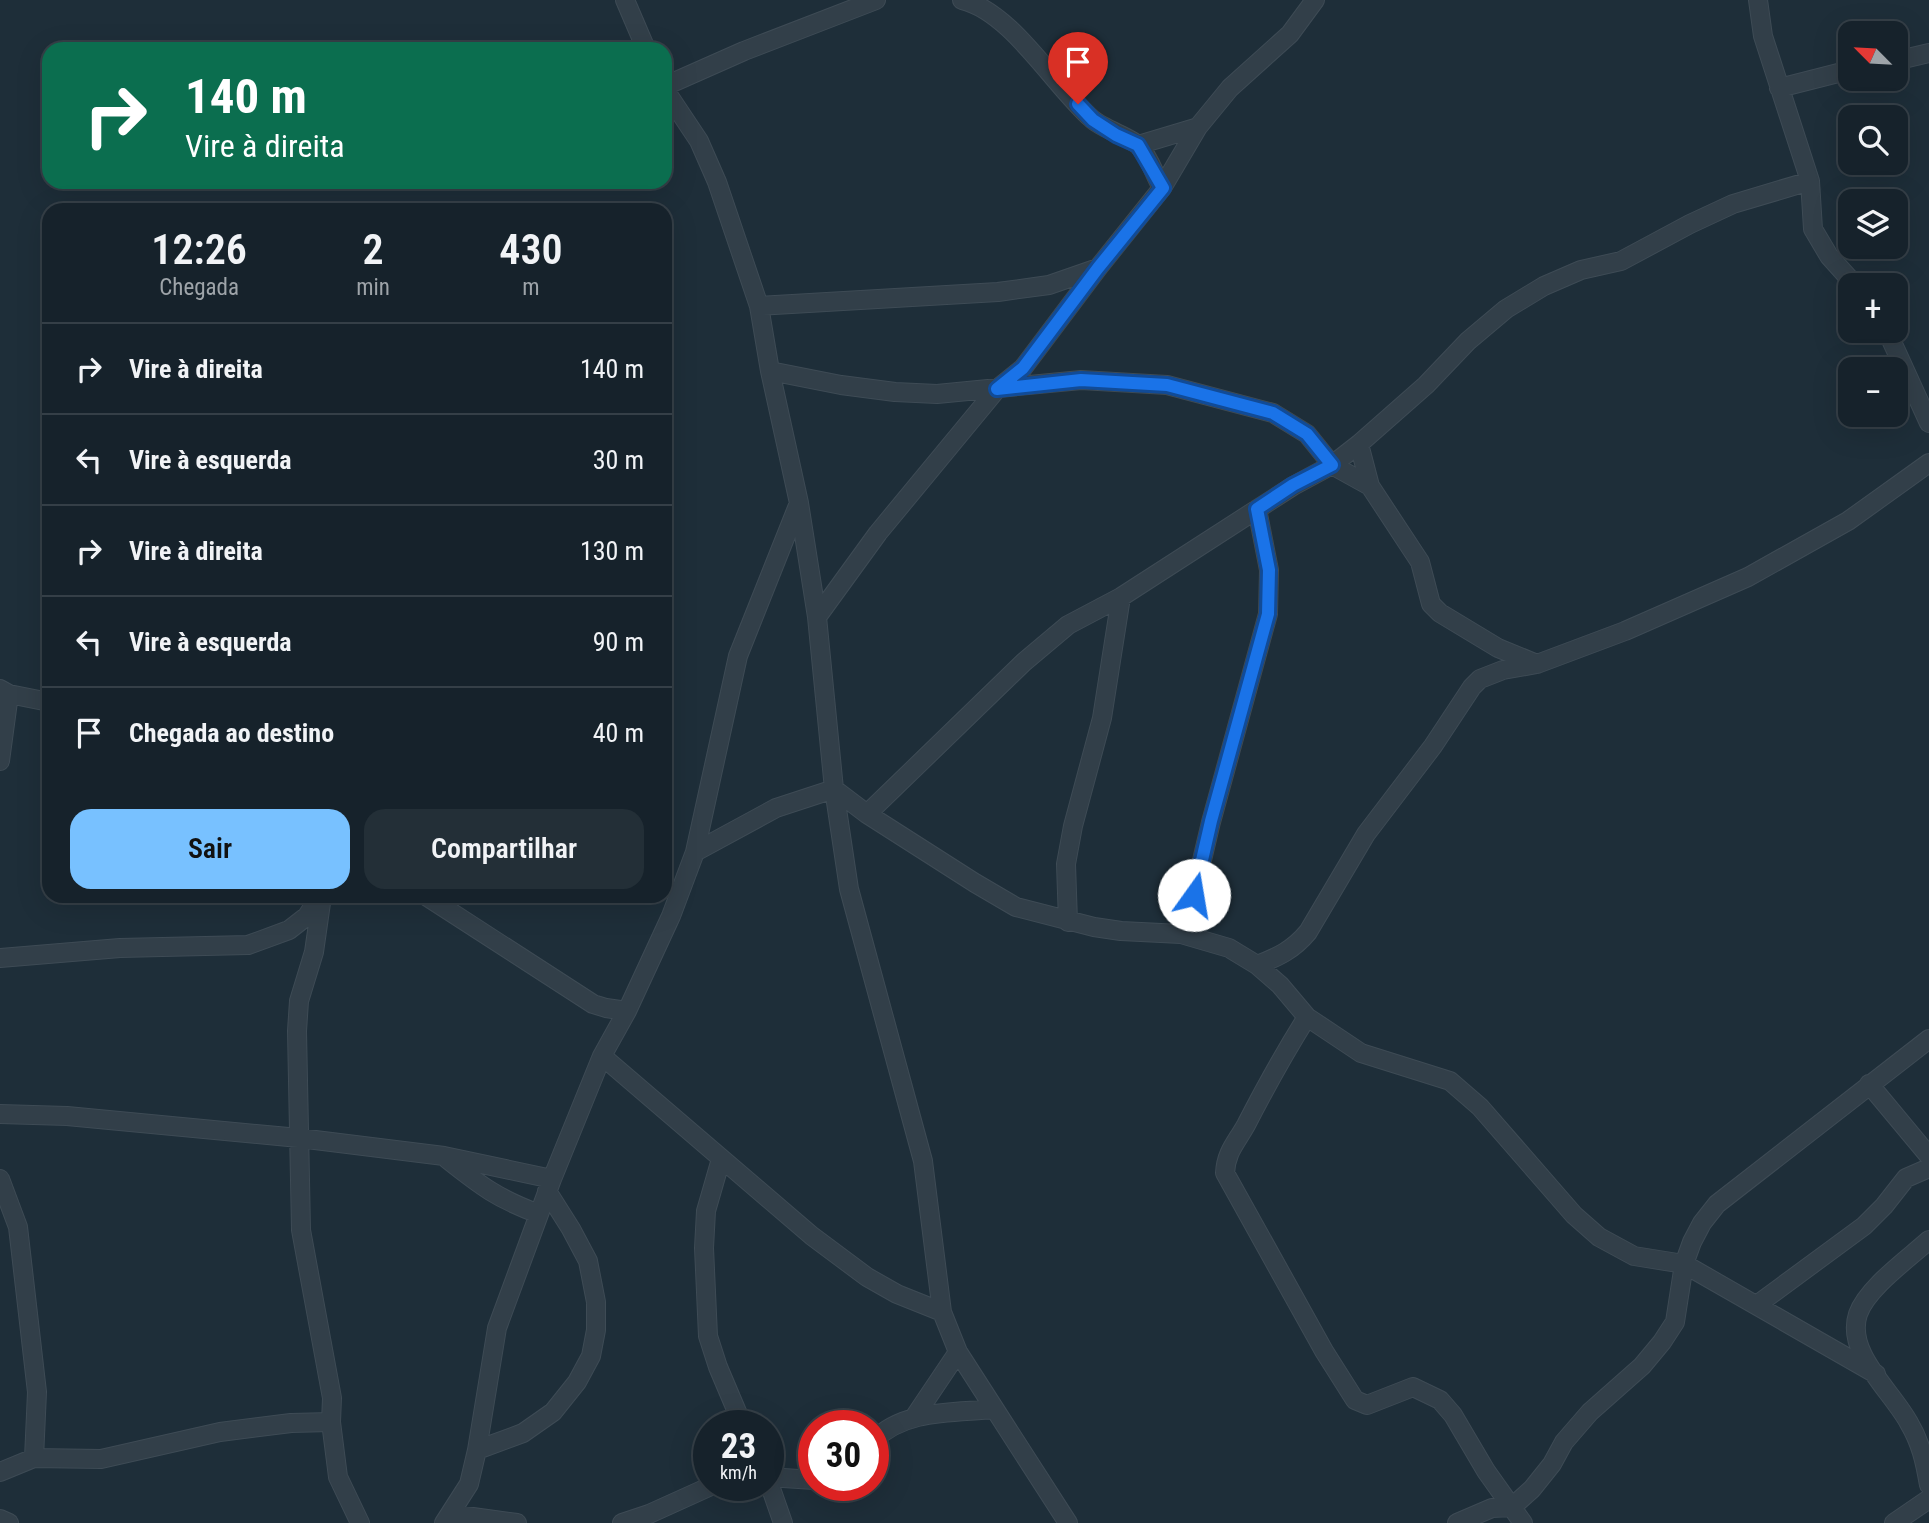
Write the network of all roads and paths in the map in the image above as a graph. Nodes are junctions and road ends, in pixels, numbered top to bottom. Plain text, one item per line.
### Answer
1 (625, 0) edge
2 (876, 0) edge
3 (962, 0) edge
4 (1315, 0) edge
5 (1758, 0) edge
6 (643, 42) edge
7 (1929, 53) edge
8 (1908, 58) edge
9 (1838, 73) edge
10 (672, 85) edge
11 (1779, 88) junction
12 (672, 99) edge
13 (1198, 127) junction
14 (1138, 145) junction
15 (1810, 181) junction
16 (1163, 188) junction
17 (1098, 268) junction
18 (1844, 273) edge
19 (759, 306) junction
20 (1892, 343) edge
21 (770, 371) junction
22 (997, 389) junction
23 (1929, 423) edge
24 (1359, 444) junction
25 (1929, 463) edge
26 (1332, 465) junction
27 (1370, 486) junction
28 (799, 503) junction
29 (1257, 509) junction
30 (1121, 597) junction
31 (817, 617) junction
32 (1537, 664) junction
33 (5, 691) edge
34 (42, 700) edge
35 (0, 761) edge
36 (834, 789) junction
37 (867, 814) junction
38 (695, 852) junction
39 (316, 903) edge
40 (320, 903) edge
41 (437, 903) edge
42 (1068, 922) junction
43 (1181, 934) junction
44 (0, 958) edge
45 (1257, 965) junction
46 (627, 1011) junction
47 (1307, 1017) junction
48 (1929, 1039) edge
49 (602, 1056) junction
50 (1870, 1084) junction
51 (0, 1114) edge
52 (299, 1138) junction
53 (444, 1156) junction
54 (1929, 1156) edge
55 (721, 1159) junction
56 (1929, 1168) edge
57 (0, 1179) edge
58 (550, 1185) junction
59 (539, 1214) junction
60 (1929, 1240) edge
61 (1684, 1264) junction
62 (1758, 1304) junction
63 (942, 1312) junction
64 (958, 1352) junction
65 (1876, 1374) junction
66 (994, 1409) junction
67 (736, 1410) edge
68 (915, 1416) junction
69 (331, 1422) junction
70 (889, 1429) edge
71 (477, 1450) junction
72 (34, 1458) junction
73 (0, 1472) edge
74 (1929, 1485) edge
75 (693, 1494) edge
76 (1929, 1499) edge
77 (776, 1501) edge
78 (1512, 1507) junction
79 (448, 1518) edge
80 (0, 1519) edge
81 (9, 1523) edge
82 (360, 1523) edge
83 (517, 1523) edge
84 (622, 1523) edge
85 (783, 1523) edge
86 (1068, 1523) edge
87 (1457, 1523) edge
88 (1523, 1523) edge
89 (1894, 1523) edge

1 - 6 street
2 - 10 street
3 - 14 street
4 - 13 street
5 - 11 street
7 - 8 street
9 - 11 street
11 - 15 street
12 - 19 street
13 - 14 street
13 - 16 street
14 - 16 street
15 - 18 street
15 - 24 street
16 - 17 street
17 - 19 street
17 - 22 street
19 - 21 street
20 - 23 street
21 - 22 street
21 - 28 street
22 - 26 street
22 - 31 street
24 - 26 street
24 - 27 street
25 - 32 street
26 - 27 street
26 - 29 street
27 - 32 street
28 - 31 street
28 - 38 street
29 - 30 street
29 - 43 street
30 - 37 street
30 - 42 street
31 - 36 street
32 - 45 street
33 - 34 street
33 - 35 street
36 - 37 street
36 - 38 street
36 - 63 street
37 - 42 street
38 - 46 street
39 - 44 street
40 - 52 street
41 - 46 street
42 - 43 street
43 - 45 street
45 - 47 street
46 - 49 street
47 - 61 street
47 - 78 street
48 - 50 street
49 - 55 street
49 - 58 street
50 - 54 street
50 - 61 street
51 - 52 street
52 - 53 street
52 - 69 street
53 - 58 street
53 - 59 street
55 - 63 street
55 - 67 street
56 - 62 street
57 - 72 street
58 - 59 street
58 - 71 street
59 - 71 street
60 - 65 street
61 - 62 street
61 - 78 street
62 - 65 street
63 - 64 street
64 - 66 street
64 - 68 street
65 - 74 street
66 - 68 street
66 - 86 street
68 - 70 street
69 - 72 street
69 - 82 street
71 - 79 street
72 - 73 street
75 - 84 street
76 - 89 street
77 - 85 street
78 - 87 street
78 - 88 street
79 - 83 street
80 - 81 street

